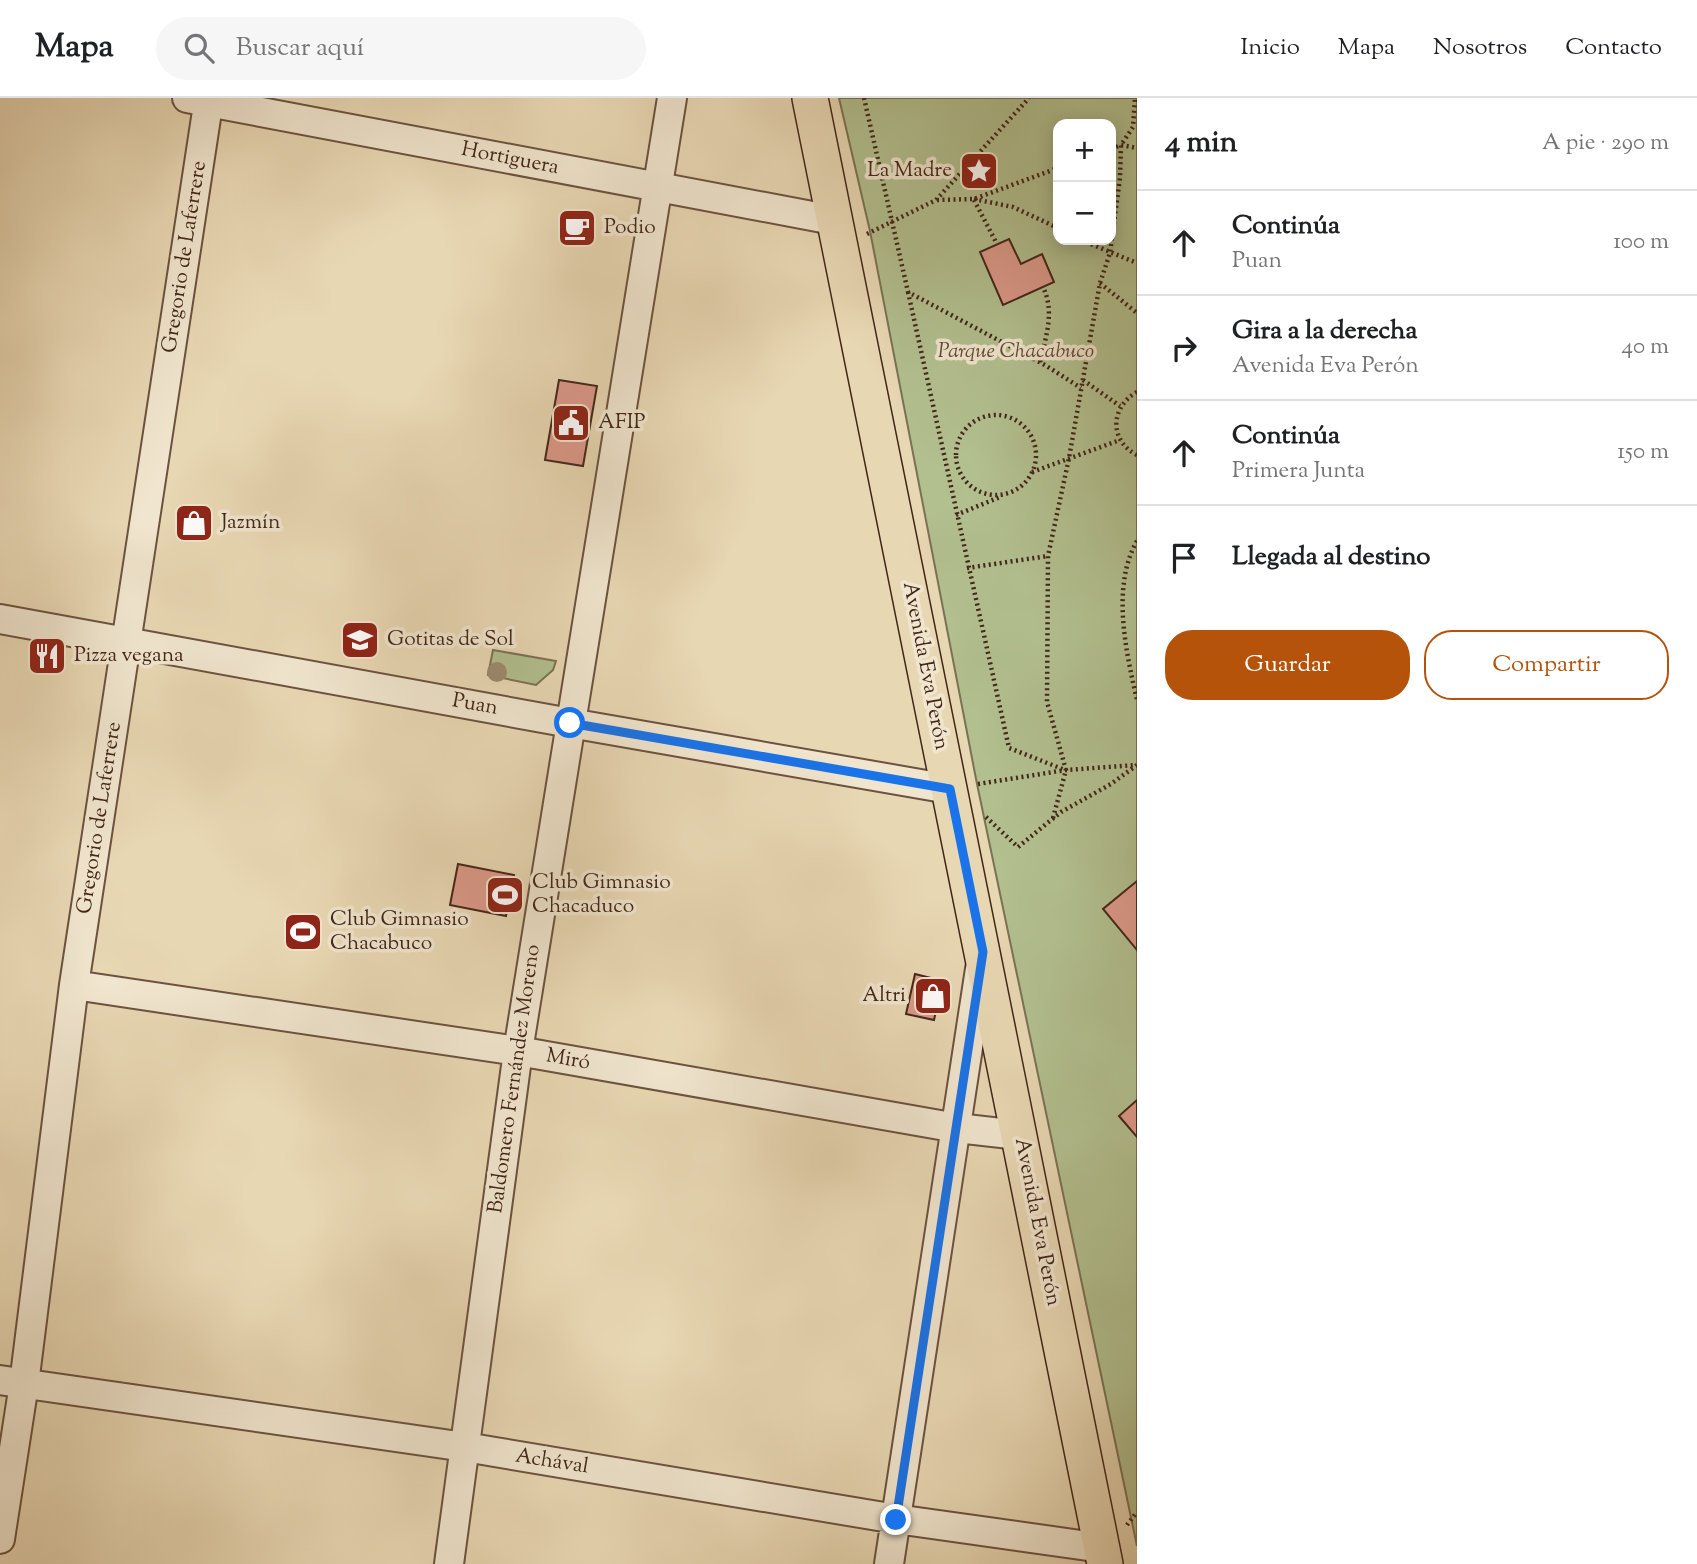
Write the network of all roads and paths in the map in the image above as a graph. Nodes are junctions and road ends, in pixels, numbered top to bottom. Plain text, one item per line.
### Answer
1 (672, 98) edge
2 (810, 98) edge
3 (864, 98) edge
4 (1029, 98) edge
5 (1135, 98) edge
6 (201, 99) edge
7 (1121, 145) junction
8 (1116, 147) edge
9 (1137, 148) edge
10 (1053, 170) edge
11 (658, 186) junction
12 (974, 199) junction
13 (936, 200) junction
14 (893, 223) junction
15 (1053, 226) edge
16 (845, 229) junction
17 (997, 244) dead end
18 (1092, 245) edge
19 (1110, 253) junction
20 (1137, 263) edge
21 (1100, 283) junction
22 (1043, 287) dead end
23 (908, 292) junction
24 (1137, 313) edge
25 (1040, 362) junction
26 (1083, 380) junction
27 (1081, 388) junction
28 (1137, 393) edge
29 (1120, 407) junction
30 (1120, 440) junction
31 (1137, 455) edge
32 (1069, 458) junction
33 (1032, 472) junction
34 (1007, 494) junction
35 (956, 515) junction
36 (1137, 541) edge
37 (1048, 556) junction
38 (967, 568) junction
39 (0, 619) edge
40 (127, 641) junction
41 (1137, 699) edge
42 (570, 723) junction
43 (1137, 765) edge
44 (1066, 770) junction
45 (950, 789) junction
46 (986, 817) dead end
47 (1052, 818) junction
48 (983, 952) junction
49 (74, 985) junction
50 (518, 1051) junction
51 (957, 1128) junction
52 (1019, 1135) junction
53 (12, 1382) edge
54 (465, 1447) junction
55 (896, 1520) junction
56 (0, 1539) edge
57 (1104, 1556) edge
58 (450, 1564) edge
59 (889, 1564) edge

1 - 11 street, Baldomero Fernández Moreno
2 - 16 main road, Avenida Eva Perón
3 - 14 path
4 - 13 path
5 - 7 path
6 - 11 street, Hortiguera
6 - 40 street, Gregorio de Laferrere
7 - 8 path
7 - 9 path
7 - 19 path
10 - 12 path
11 - 16 street, Hortiguera
11 - 42 street, Baldomero Fernández Moreno
12 - 13 path
12 - 15 path
12 - 17 path
13 - 14 path
14 - 16 path
14 - 23 path
16 - 45 main road, Avenida Eva Perón
18 - 19 path
19 - 20 path
19 - 21 path
21 - 24 path
21 - 26 path
22 - 25 path
23 - 25 path
23 - 35 path
25 - 27 path
26 - 27 path
26 - 29 path
27 - 32 path
28 - 29 path
29 - 30 path
30 - 31 path
30 - 32 path
32 - 33 path
32 - 37 path
33 - 34 path
33 - 34 path
34 - 35 path
35 - 38 path
36 - 41 path
37 - 38 path
37 - 44 path
38 - 44 path
39 - 40 street, Puan
40 - 42 street, Puan
40 - 49 street, Gregorio de Laferrere
42 - 45 street, Puan
42 - 50 street, Baldomero Fernández Moreno
43 - 44 path
43 - 47 path
44 - 45 path
44 - 47 path
45 - 48 main road, Avenida Eva Perón
46 - 47 path
48 - 51 street
48 - 52 main road, Avenida Eva Perón
49 - 50 street, Miró
49 - 53 street, Gregorio de Laferrere
50 - 51 street, Miró
50 - 54 street, Baldomero Fernández Moreno
51 - 52 street, Miró
51 - 55 street
52 - 57 main road, Avenida Eva Perón
53 - 54 street, Achával
53 - 56 street, Gregorio de Laferrere
54 - 55 street, Achával
54 - 58 street, Baldomero Fernández Moreno
55 - 57 street, Achával
55 - 59 street

